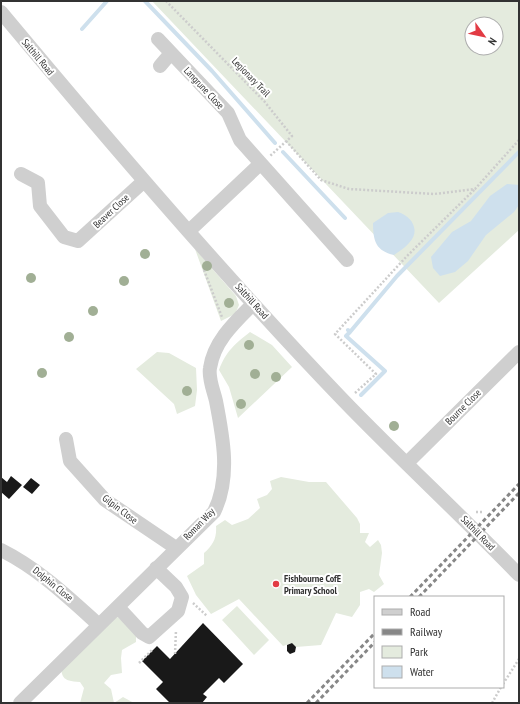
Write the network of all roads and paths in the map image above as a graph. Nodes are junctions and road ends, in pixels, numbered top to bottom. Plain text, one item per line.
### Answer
1 (166, 1) edge
2 (1, 12) edge
3 (158, 40) dead end
4 (171, 53) junction
5 (160, 66) dead end
6 (519, 140) edge
7 (286, 141) junction
8 (260, 164) junction
9 (21, 174) dead end
10 (144, 181) junction
11 (475, 189) junction
12 (188, 231) junction
13 (347, 260) dead end
14 (202, 267) dead end
15 (253, 304) junction
16 (227, 331) junction
17 (519, 352) edge
18 (345, 402) junction
19 (66, 439) dead end
20 (407, 463) junction
21 (176, 548) junction
22 (1, 550) edge
23 (156, 568) junction
24 (519, 574) edge
25 (182, 597) junction
26 (118, 607) junction
27 (207, 616) dead end
28 (99, 625) junction
29 (176, 626) dead end
30 (175, 654) dead end
31 (519, 658) edge
32 (504, 682) edge
33 (500, 688) edge
34 (20, 703) edge
35 (492, 703) edge

1 - 7 path, Legionary Trail
2 - 10 street, Salthill Road
3 - 4 street, Langrune Close
4 - 5 street
4 - 8 street, Langrune Close
6 - 11 path
7 - 8 path
7 - 11 path
8 - 12 street
8 - 13 street, Langrune Close
9 - 10 street, Beaver Close
10 - 12 street, Salthill Road
11 - 18 path
12 - 15 street, Salthill Road
14 - 16 path
15 - 16 street, Roman Way
15 - 18 street, Salthill Road
16 - 21 street, Roman Way
17 - 20 street, Bourne Close
18 - 20 street, Salthill Road
19 - 21 street, Gilpin Close
20 - 24 street, Salthill Road
21 - 23 street, Roman Way
22 - 28 street, Dolphin Close
23 - 25 street
23 - 26 street, Roman Way
25 - 26 street
25 - 27 path
26 - 28 street, Roman Way
28 - 34 street, Roman Way
29 - 30 path
31 - 32 path
33 - 35 path

